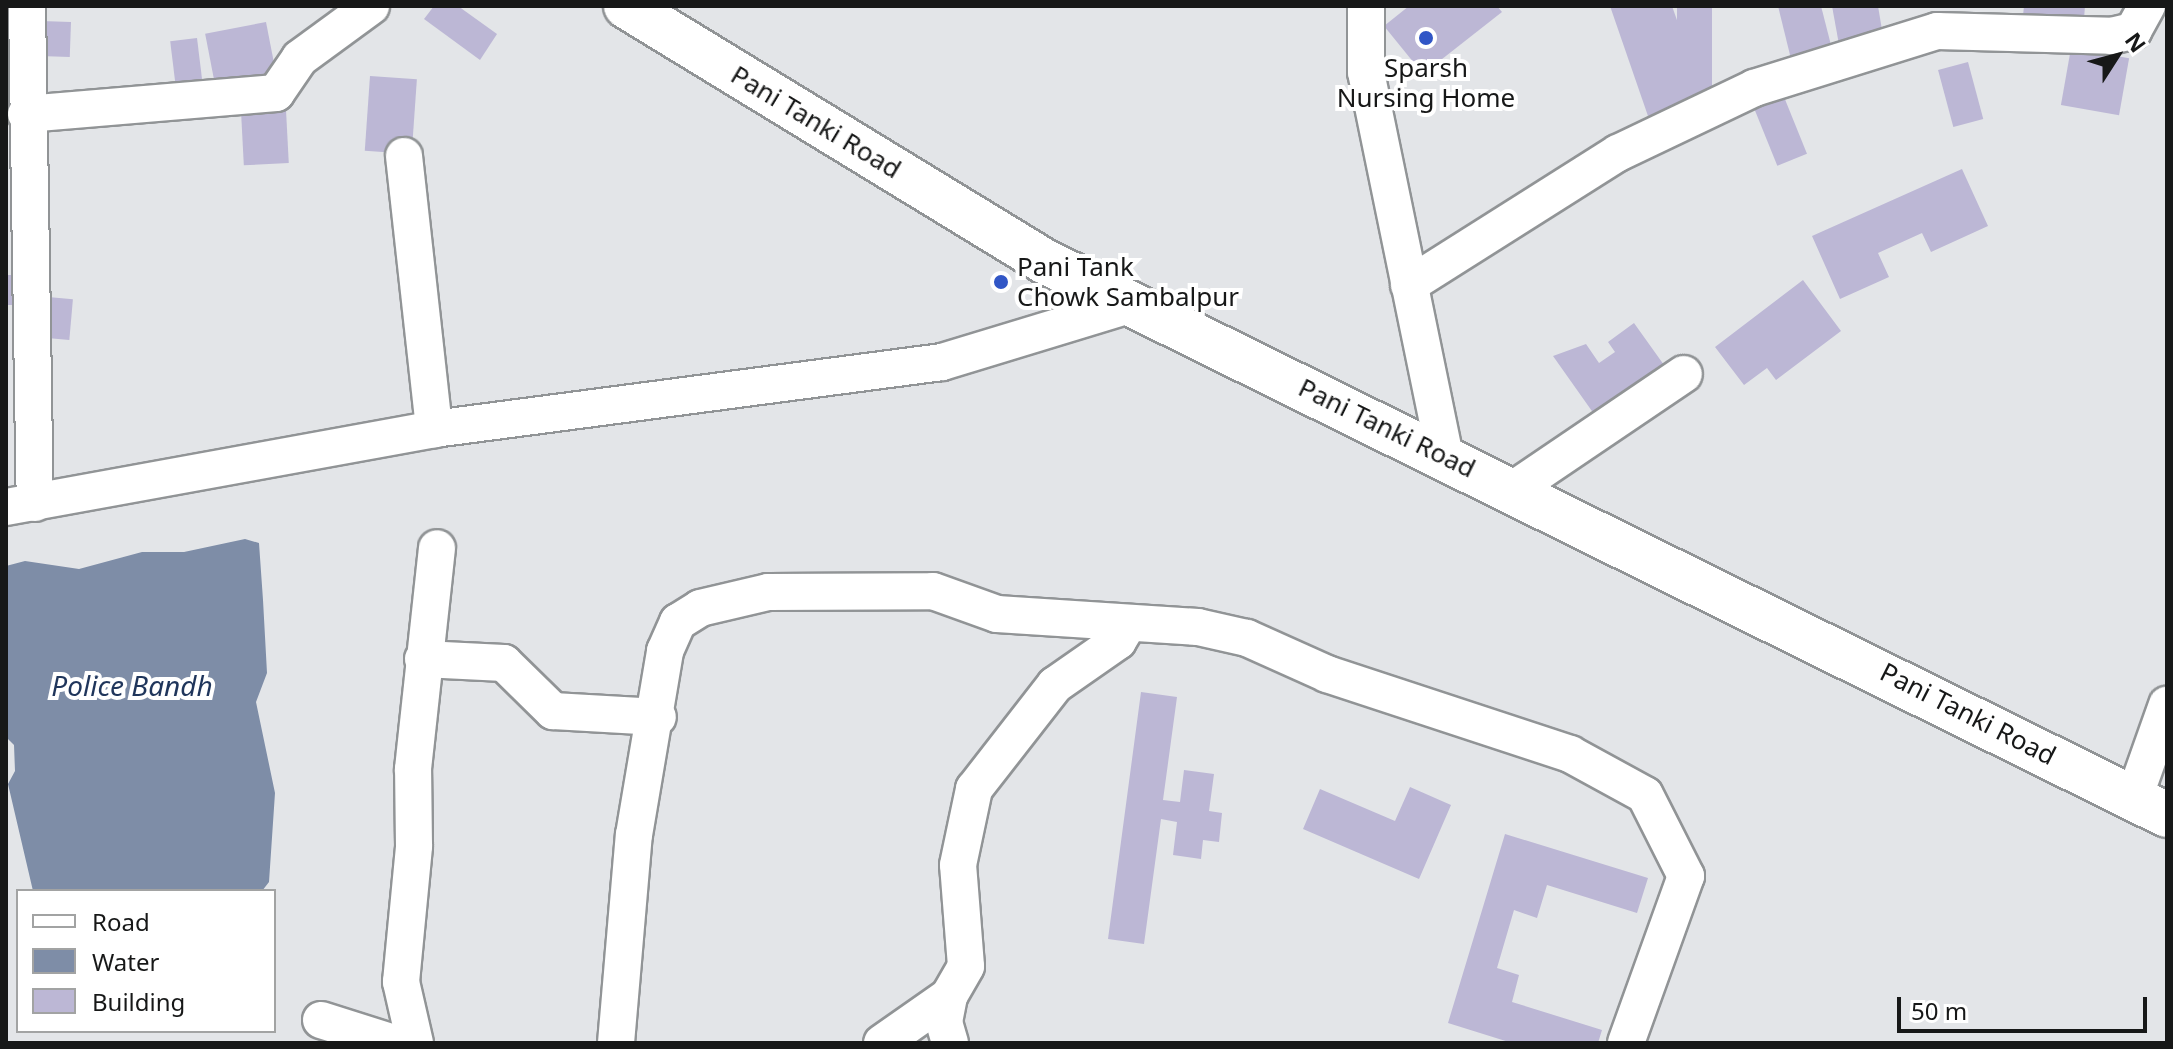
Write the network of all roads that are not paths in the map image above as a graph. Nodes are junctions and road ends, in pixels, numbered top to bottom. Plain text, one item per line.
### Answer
1 (27, 6) edge
2 (371, 6) edge
3 (626, 6) edge
4 (1366, 6) edge
5 (2147, 6) edge
6 (1902, 23) edge
7 (26, 114) junction
8 (404, 156) dead end
9 (20, 247) edge
10 (1409, 285) junction
11 (1133, 304) junction
12 (1684, 374) dead end
13 (434, 429) junction
14 (1445, 456) junction
15 (1514, 489) junction
16 (20, 505) edge
17 (437, 548) dead end
18 (1129, 623) junction
19 (423, 659) junction
20 (2167, 705) edge
21 (658, 717) junction
22 (2150, 806) edge
23 (949, 996) junction
24 (321, 1020) dead end
25 (956, 1042) edge
26 (394, 1043) edge
27 (415, 1043) edge
28 (616, 1043) edge
29 (882, 1043) edge
30 (1626, 1043) edge

1 - 7 street
2 - 7 street
3 - 11 street, Pani Tanki Road
4 - 10 street
5 - 6 street
6 - 10 street
7 - 9 street
8 - 13 street
9 - 16 street
10 - 14 street
11 - 13 street
11 - 14 street, Pani Tanki Road
12 - 15 street
13 - 16 street
14 - 15 street, Pani Tanki Road
15 - 22 street, Pani Tanki Road
17 - 19 street
18 - 21 street
18 - 23 street
18 - 30 street
19 - 21 street
19 - 27 street
20 - 22 street
21 - 28 street
23 - 25 street
23 - 29 street
24 - 26 street

